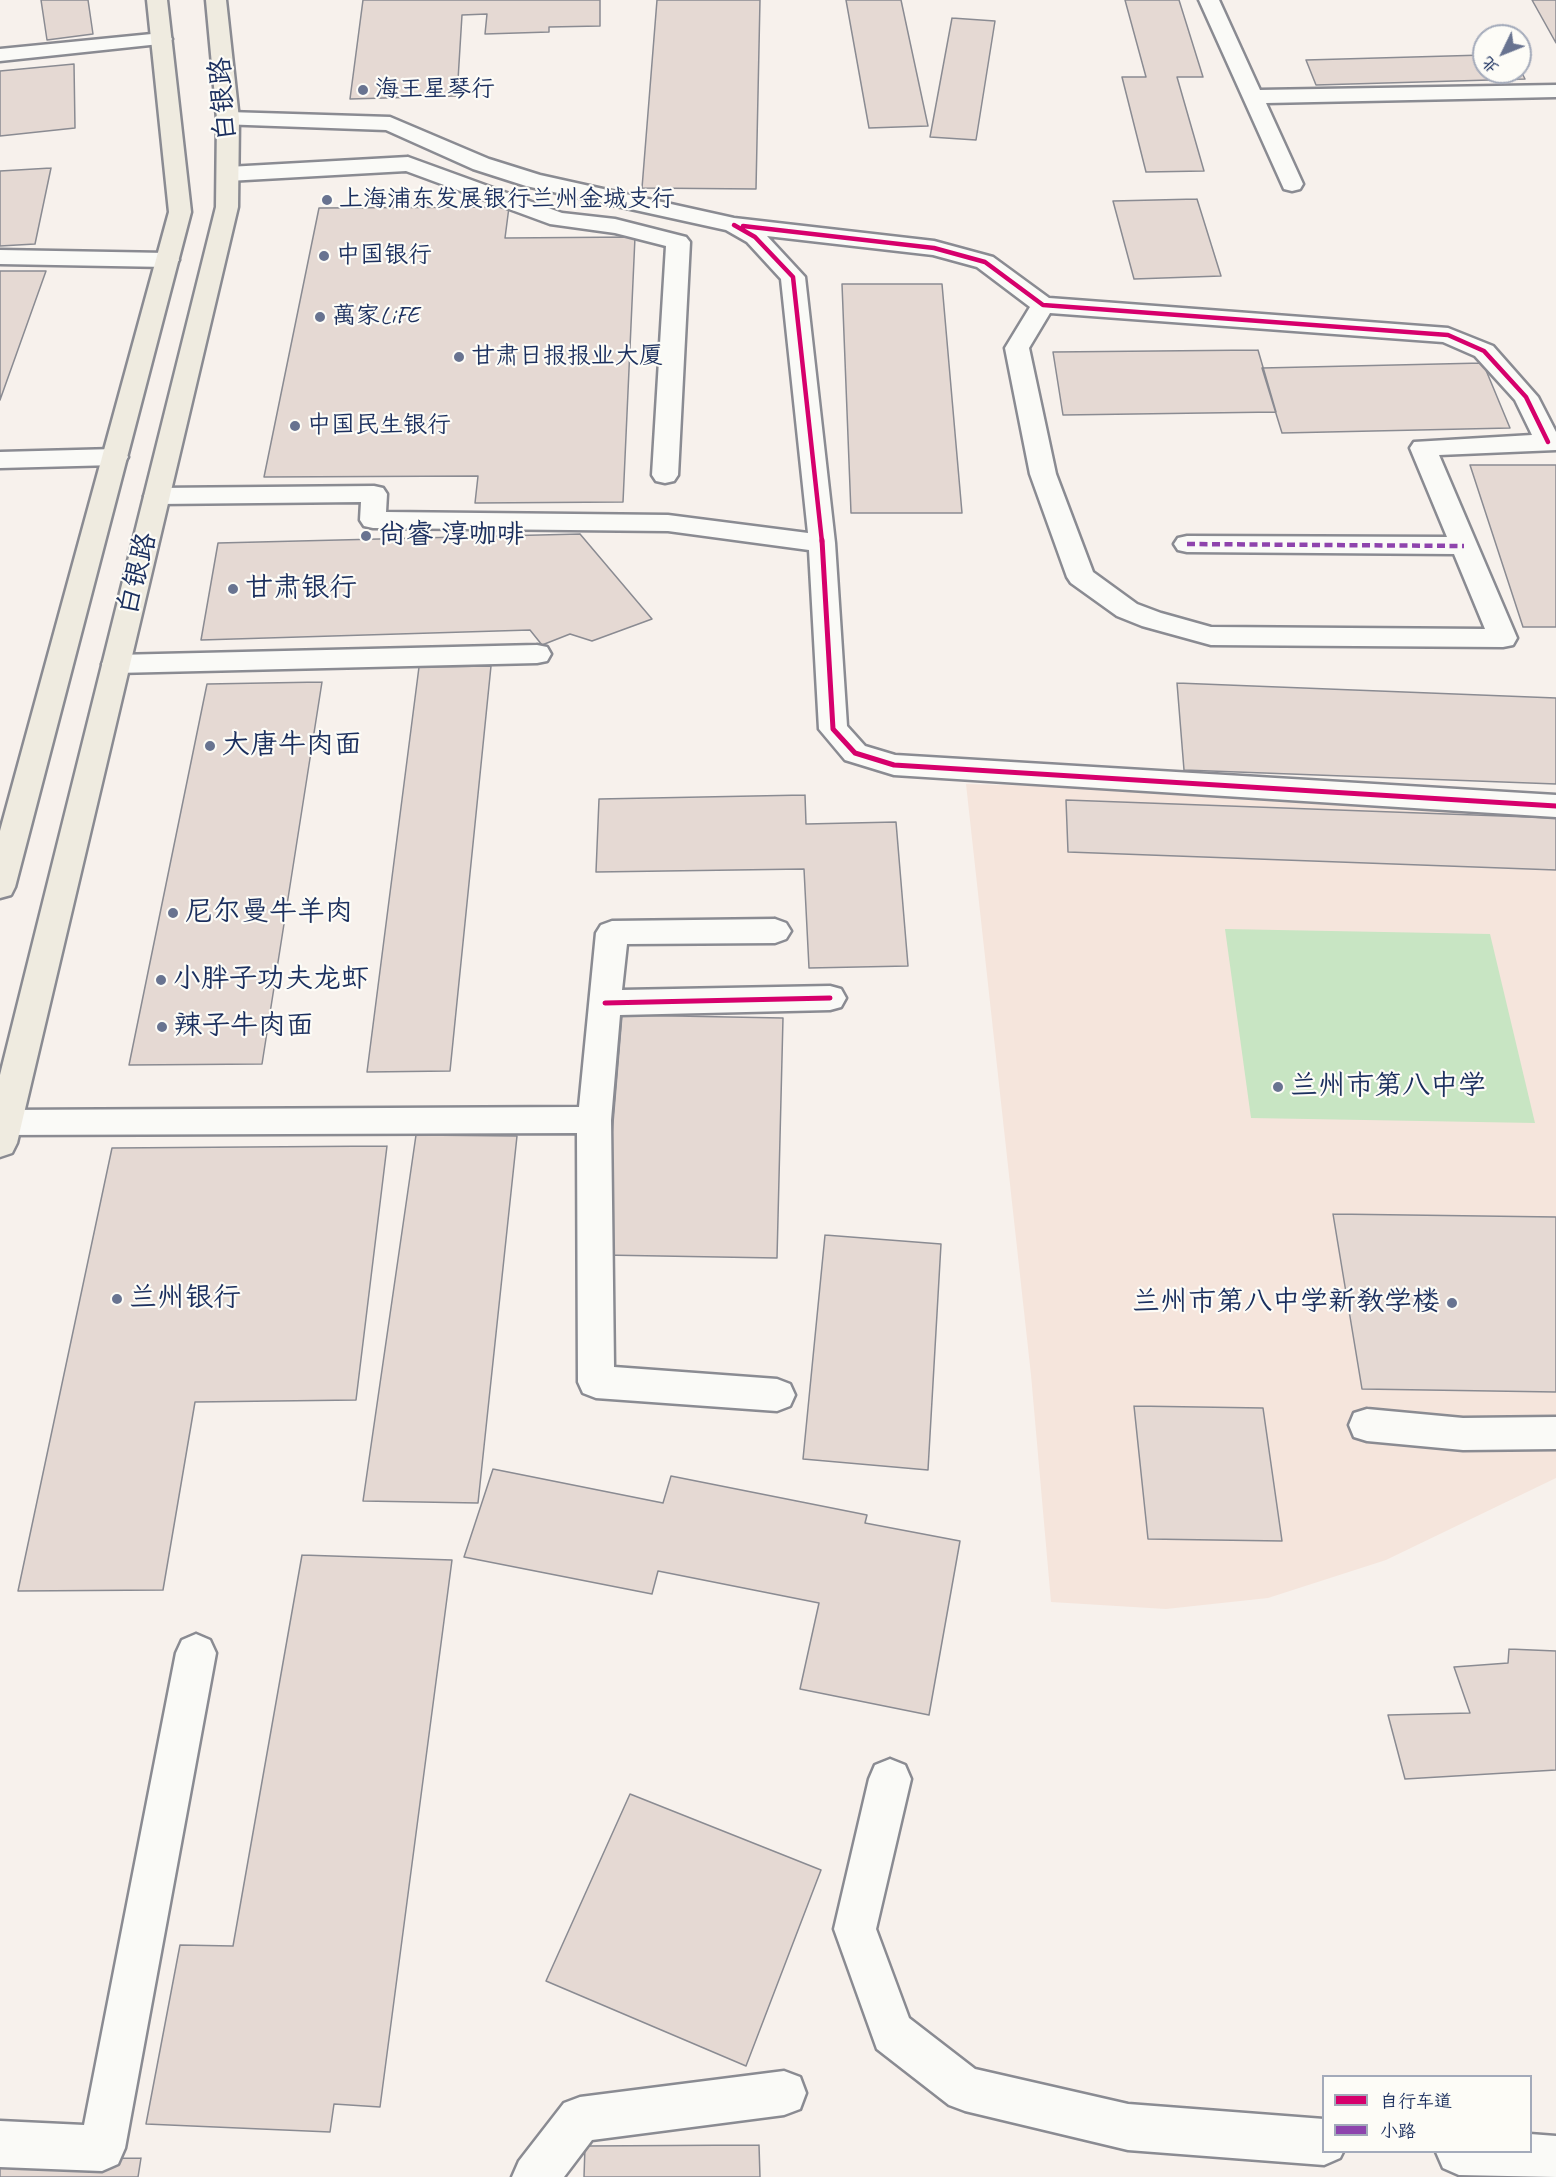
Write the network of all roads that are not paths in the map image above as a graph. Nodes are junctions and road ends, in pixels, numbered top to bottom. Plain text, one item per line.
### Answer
1 (157, 0) edge
2 (216, 0) edge
3 (1209, 0) edge
4 (162, 39) junction
5 (0, 56) edge
6 (1556, 91) edge
7 (1253, 97) junction
8 (228, 119) junction
9 (228, 174) junction
10 (1292, 184) dead end
11 (734, 225) junction
12 (0, 257) edge
13 (167, 260) junction
14 (1043, 305) junction
15 (1552, 442) edge
16 (115, 456) junction
17 (0, 460) edge
18 (665, 475) dead end
19 (157, 496) junction
20 (822, 543) junction
21 (1187, 544) dead end
22 (1464, 546) junction
23 (537, 654) dead end
24 (116, 664) junction
25 (1556, 806) edge
26 (1, 879) edge
27 (775, 931) dead end
28 (830, 998) dead end
29 (605, 1003) junction
30 (594, 1120) junction
31 (3, 1133) edge
32 (777, 1395) dead end
33 (1367, 1425) dead end
34 (1556, 1433) edge
35 (196, 1653) dead end
36 (890, 1779) dead end
37 (784, 2093) dead end
38 (1322, 2142) edge
39 (0, 2144) edge
40 (1487, 2153) edge
41 (1556, 2158) edge
42 (535, 2177) edge

1 - 4 main road, 白银路
2 - 8 main road, 白银路
3 - 7 street
4 - 5 street
4 - 13 main road, 白银路
6 - 7 street
7 - 10 street
8 - 9 main road, 白银路
8 - 11 street
9 - 18 street
9 - 19 main road, 白银路
11 - 14 street
11 - 20 street
12 - 13 street
13 - 16 main road, 白银路
14 - 15 street
14 - 22 street
15 - 22 street
16 - 17 street
16 - 26 main road, 白银路
19 - 20 street
19 - 24 main road, 白银路
20 - 25 street
21 - 22 street
23 - 24 street
24 - 31 main road, 白银路
27 - 29 street
28 - 29 street
29 - 30 street
30 - 31 street
30 - 32 street
33 - 34 street
35 - 39 street
36 - 38 street
37 - 42 street
40 - 41 street

